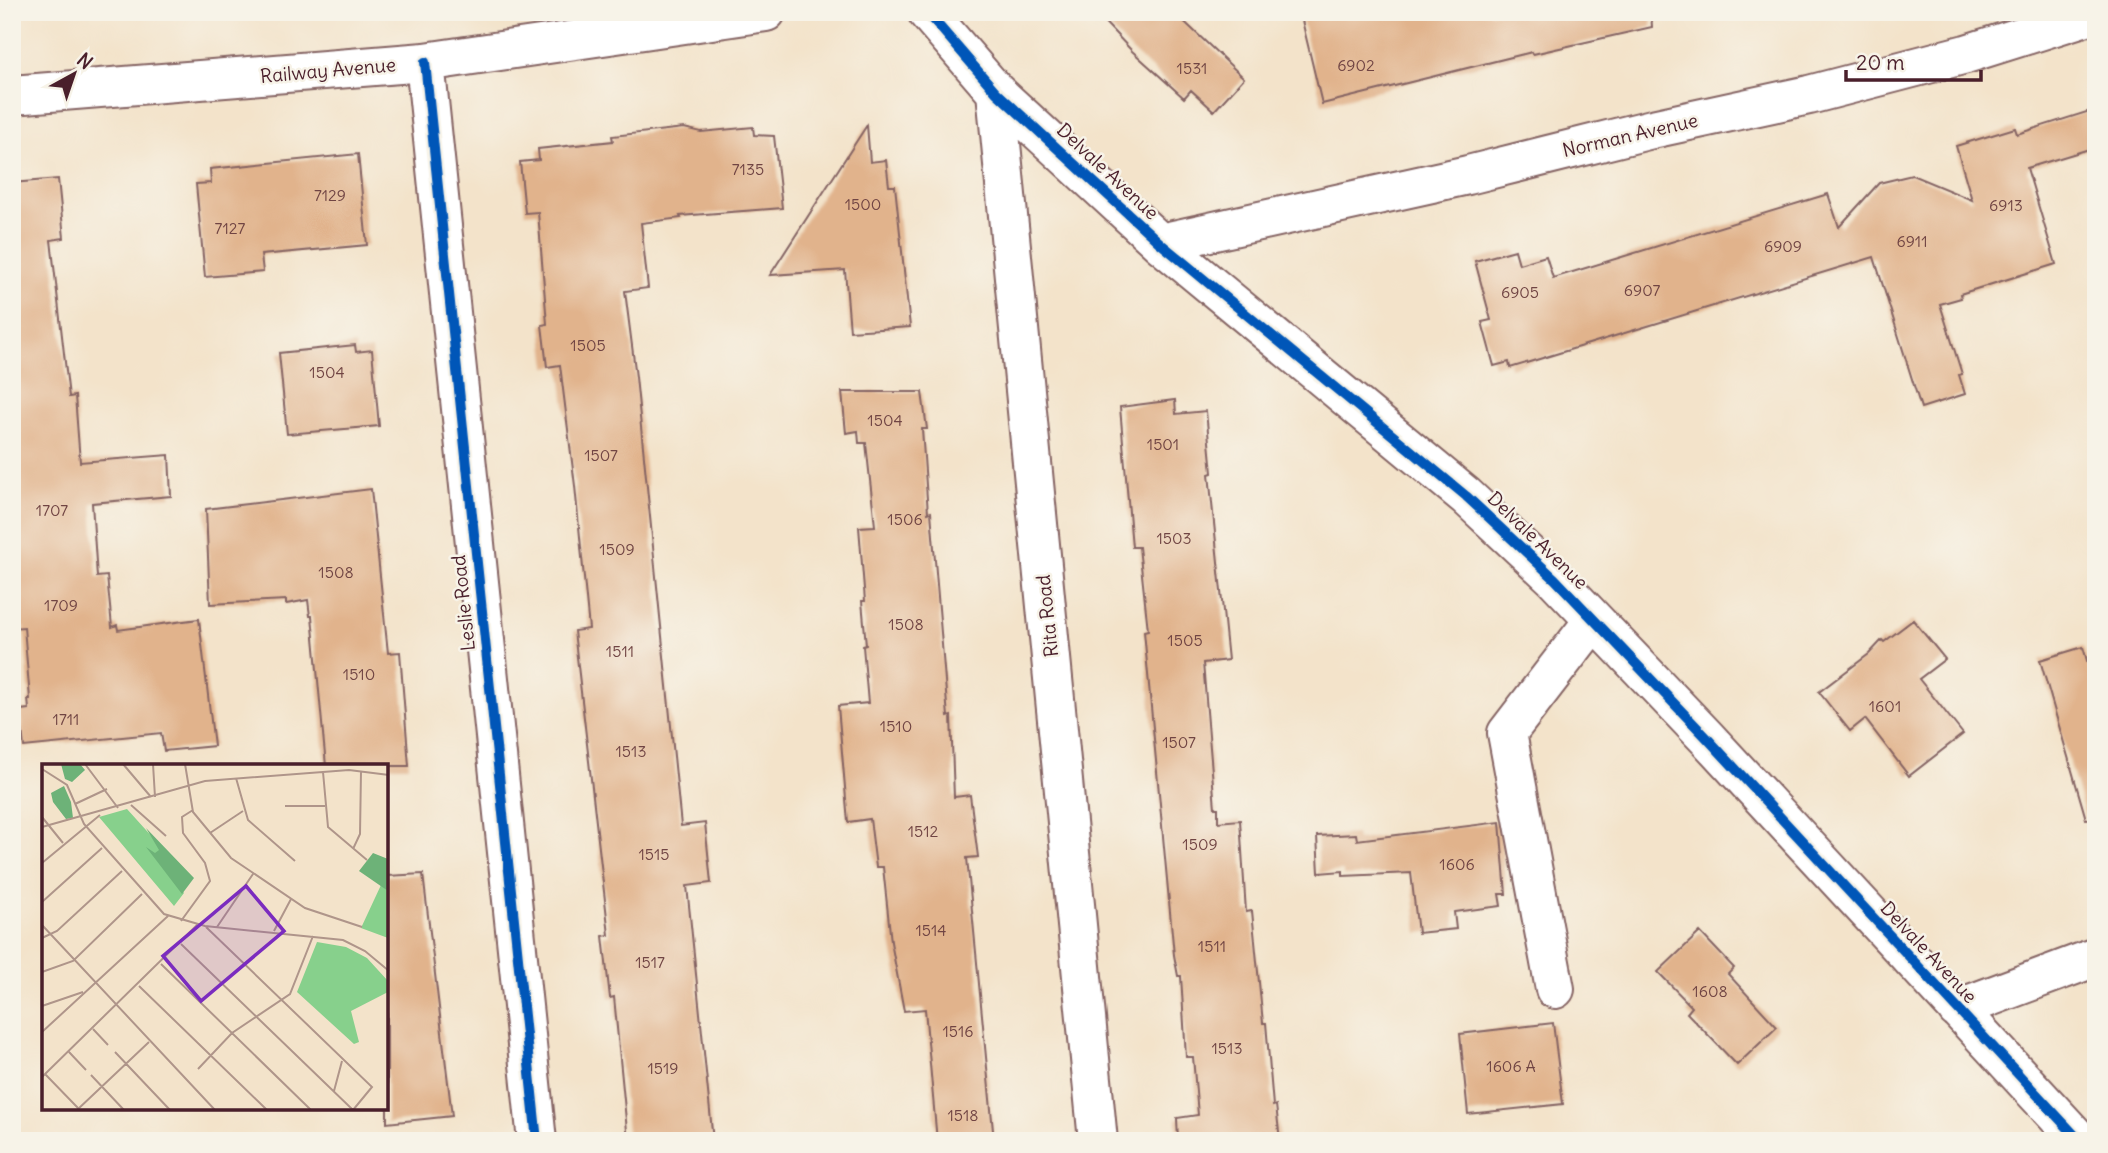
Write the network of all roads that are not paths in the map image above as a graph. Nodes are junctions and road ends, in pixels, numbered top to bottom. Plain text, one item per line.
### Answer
1 (766, 12) edge
2 (927, 12) edge
3 (2096, 13) edge
4 (425, 62) junction
5 (996, 92) junction
6 (12, 95) edge
7 (1160, 243) junction
8 (1594, 620) junction
9 (2096, 957) edge
10 (1555, 989) dead end
11 (1957, 1009) junction
12 (537, 1141) edge
13 (1098, 1141) edge
14 (2080, 1141) edge

1 - 4 street, Railway Avenue
2 - 5 street, Delvale Avenue
3 - 7 street, Norman Avenue
4 - 6 street, Railway Avenue
4 - 12 street, Leslie Road
5 - 7 street, Delvale Avenue
5 - 13 street, Rita Road
7 - 8 street, Delvale Avenue
8 - 10 street
8 - 11 street, Delvale Avenue
9 - 11 street
11 - 14 street, Delvale Avenue

